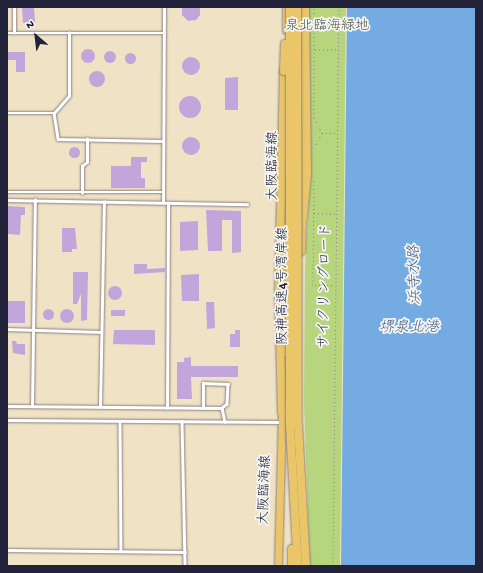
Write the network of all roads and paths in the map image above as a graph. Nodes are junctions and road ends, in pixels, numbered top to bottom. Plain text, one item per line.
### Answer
1 (14, 7) edge
2 (164, 7) edge
3 (286, 7) edge
4 (290, 7) edge
5 (297, 7) edge
6 (301, 7) edge
7 (305, 7) edge
8 (314, 7) edge
9 (339, 7) edge
10 (7, 33) edge
11 (14, 33) junction
12 (69, 33) junction
13 (164, 33) junction
14 (338, 49) junction
15 (314, 50) junction
16 (7, 113) edge
17 (54, 114) junction
18 (322, 133) junction
19 (338, 133) junction
20 (87, 139) junction
21 (163, 141) junction
22 (314, 155) dead end
23 (310, 176) junction
24 (7, 192) edge
25 (163, 192) junction
26 (82, 193) junction
27 (7, 200) edge
28 (35, 200) junction
29 (104, 202) junction
30 (163, 202) junction
31 (168, 203) junction
32 (247, 204) dead end
33 (313, 213) junction
34 (337, 214) junction
35 (302, 225) junction
36 (313, 285) dead end
37 (316, 285) dead end
38 (336, 285) junction
39 (7, 329) edge
40 (33, 329) junction
41 (101, 332) junction
42 (7, 406) edge
43 (32, 406) junction
44 (100, 407) junction
45 (167, 408) junction
46 (203, 408) junction
47 (222, 408) junction
48 (282, 418) junction
49 (7, 420) edge
50 (120, 421) junction
51 (182, 421) junction
52 (225, 422) junction
53 (290, 425) junction
54 (7, 550) edge
55 (120, 550) junction
56 (185, 552) junction
57 (185, 566) edge
58 (278, 566) edge
59 (293, 566) edge
60 (298, 566) edge
61 (306, 566) edge
62 (333, 566) edge

1 - 11 lane
2 - 13 lane
3 - 48 main road, 大阪臨海線
3 - 48 highway, bridge
4 - 53 highway, 阪神高速4号湾岸線, bridge
5 - 61 highway, 阪神高速4号湾岸線, bridge
6 - 35 main road, 大阪臨海線
7 - 23 highway
8 - 15 path
9 - 14 path, サイクリングロード
10 - 11 lane
11 - 12 lane
12 - 13 lane
12 - 17 lane
13 - 21 lane
14 - 15 path
14 - 19 path, サイクリングロード
15 - 18 path
16 - 17 lane
17 - 20 lane
18 - 19 path
18 - 22 path
19 - 34 path, サイクリングロード
20 - 21 lane
20 - 26 lane
21 - 25 lane
23 - 33 path
23 - 35 highway
24 - 26 lane
25 - 26 lane
25 - 30 lane
27 - 28 lane
28 - 29 lane
28 - 40 lane
29 - 30 lane
29 - 41 lane
30 - 31 lane
31 - 32 lane
31 - 45 lane
33 - 34 path
33 - 36 path
34 - 38 path, サイクリングロード
35 - 59 main road, 大阪臨海線
37 - 38 path
38 - 62 path, サイクリングロード
39 - 40 lane
40 - 41 lane
40 - 43 lane
41 - 44 lane
42 - 43 lane
43 - 44 lane
44 - 45 lane
45 - 46 lane
46 - 47 lane
46 - 47 lane
47 - 52 lane
48 - 52 lane
48 - 58 main road, 大阪臨海線
49 - 50 lane
50 - 51 lane
50 - 55 lane
51 - 52 lane
51 - 56 lane
53 - 59 highway, bridge
53 - 60 highway, 阪神高速4号湾岸線, bridge
54 - 55 lane
55 - 56 lane
56 - 57 lane

